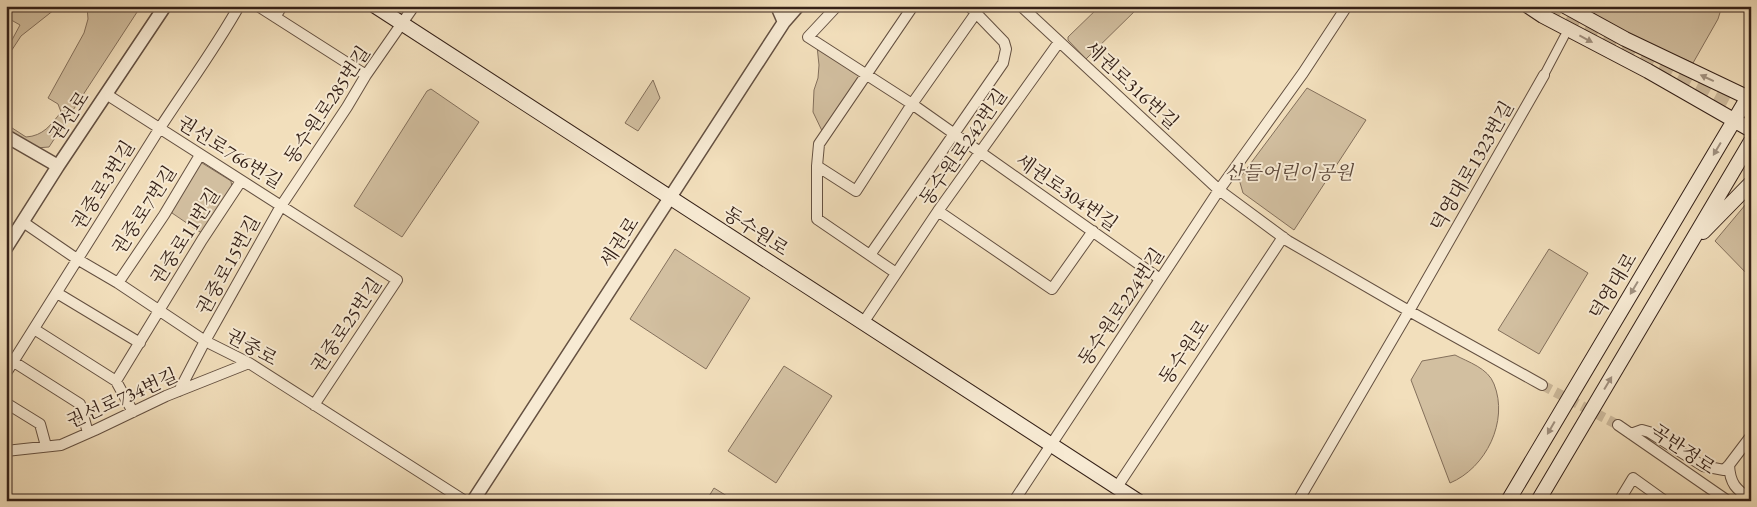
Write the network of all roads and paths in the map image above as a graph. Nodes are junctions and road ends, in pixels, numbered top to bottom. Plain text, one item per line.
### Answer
1 (165, 6) edge
2 (239, 6) edge
3 (258, 6) edge
4 (282, 6) edge
5 (375, 6) edge
6 (414, 6) edge
7 (777, 6) edge
8 (798, 6) edge
9 (837, 6) edge
10 (913, 6) edge
11 (1021, 6) edge
12 (1347, 6) edge
13 (1528, 6) edge
14 (1565, 6) edge
15 (972, 10) edge
16 (275, 17) junction
17 (784, 22) junction
18 (402, 24) junction
19 (1564, 37) dead end
20 (1059, 42) junction
21 (868, 75) junction
22 (1544, 75) joint
23 (366, 76) junction
24 (106, 94) junction
25 (1750, 96) edge
26 (912, 104) junction
27 (1733, 121) junction
28 (160, 129) junction
29 (1751, 130) edge
30 (954, 133) junction
31 (6, 136) edge
32 (1751, 141) edge
33 (980, 151) junction
34 (200, 155) junction
35 (58, 166) junction
36 (817, 166) junction
37 (241, 181) junction
38 (1751, 184) edge
39 (1219, 190) junction
40 (670, 198) junction
41 (281, 206) junction
42 (938, 211) junction
43 (23, 222) junction
44 (1093, 231) junction
45 (1283, 237) junction
46 (1690, 244) junction
47 (6, 248) edge
48 (870, 255) junction
49 (77, 259) junction
50 (896, 274) junction
51 (1160, 279) junction
52 (118, 283) junction
53 (57, 293) junction
54 (158, 310) junction
55 (1409, 311) junction
56 (863, 323) junction
57 (34, 329) junction
58 (205, 341) junction
59 (140, 343) junction
60 (10, 359) edge
61 (249, 363) junction
62 (6, 373) edge
63 (116, 381) junction
64 (1542, 385) tunnel mouth
65 (179, 391) junction
66 (6, 403) edge
67 (314, 405) junction
68 (133, 412) junction
69 (1618, 425) tunnel mouth
70 (88, 433) junction
71 (1631, 434) junction
72 (1751, 436) edge
73 (1051, 444) junction
74 (46, 446) junction
75 (6, 451) edge
76 (1730, 465) junction
77 (1117, 487) junction
78 (1751, 500) edge
79 (465, 501) edge
80 (473, 501) edge
81 (1014, 501) edge
82 (1138, 501) edge
83 (1298, 501) edge
84 (1508, 501) edge
85 (1538, 501) edge
86 (1619, 501) edge
87 (1665, 501) edge
88 (1728, 501) edge

1 - 24 street, 권선로
2 - 28 street, 권선로766번길
3 - 16 street
4 - 16 street
5 - 18 main road, 동수원로
6 - 18 street, 동수원로285번길
7 - 17 street
8 - 17 street, 세권로
9 - 21 street, 세권로304번길
10 - 21 street
11 - 20 street, 세권로316번길
12 - 39 street, 동수원로224번길
13 -> 27 main road
25 -> 14 main road
15 - 26 street
15 - 30 street
16 - 23 street
17 - 40 street, 세권로
18 - 23 street, 동수원로285번길
18 - 40 main road, 동수원로
19 - 22 street, 덕영대로1323번길
20 - 33 street, 동수원로242번길
20 - 39 street, 세권로316번길
21 - 26 street, 세권로304번길
21 - 36 street
22 - 55 street, 덕영대로1323번길
23 - 41 street, 동수원로285번길
24 - 28 street, 권선로766번길
24 - 35 street, 권선로
25 - 27 main road, 덕영대로
26 - 30 street, 세권로304번길
26 - 36 street
27 - 29 main road
27 -> 84 main road, 덕영대로
28 - 34 street, 권선로766번길
28 - 49 street, 권중로3번길
30 - 33 street, 세권로304번길
30 - 48 street
31 - 35 street
32 - 46 main road
33 - 42 street, 동수원로242번길
33 - 44 street, 세권로304번길
34 - 37 street, 권선로766번길
34 - 52 street, 권중로7번길
35 - 43 street, 권선로
36 - 48 street
37 - 41 street, 권선로766번길
37 - 54 street, 권중로11번길
38 - 46 main road
39 - 45 street
39 - 51 street, 동수원로224번길
40 - 56 main road, 동수원로
40 - 80 street, 세권로
41 - 58 street, 권중로15번길
41 - 67 street, 권중로25번길
42 - 44 street
42 - 50 street, 동수원로242번길
43 - 47 street, 권선로
43 - 49 street, 권중로
44 - 51 street, 세권로304번길
45 - 55 street
45 - 77 street, 동수원로
85 -> 46 main road
48 - 50 street
49 - 52 street, 권중로
49 - 53 street, 권중로3번길
50 - 56 street, 동수원로242번길
51 - 73 street, 동수원로224번길
52 - 54 street, 권중로
53 - 57 street, 권중로3번길
53 - 59 street
54 - 58 street, 권중로
54 - 59 street, 권중로11번길
55 - 64 street
55 - 83 street, 덕영대로1323번길
56 - 73 main road, 동수원로
57 - 60 street, 권중로3번길
57 - 63 street
58 - 61 street, 권중로
58 - 65 street, 권중로15번길
59 - 63 street, 권중로11번길
60 - 62 street, 권중로3번길
60 - 70 street
61 - 65 street, 권선로734번길
61 - 67 street, 권중로
63 - 68 street
65 - 68 street, 권선로734번길
66 - 74 street
67 - 79 street, 권중로
68 - 70 street, 권선로734번길
69 - 71 street, 곡반정로
70 - 74 street, 권선로734번길
71 - 76 street
71 - 88 street, 곡반정로
72 - 76 street
73 - 77 main road, 동수원로
73 - 81 street, 동수원로224번길
74 - 75 street, 권선로734번길
76 - 78 street
77 - 82 main road, 동수원로
86 - 87 street

